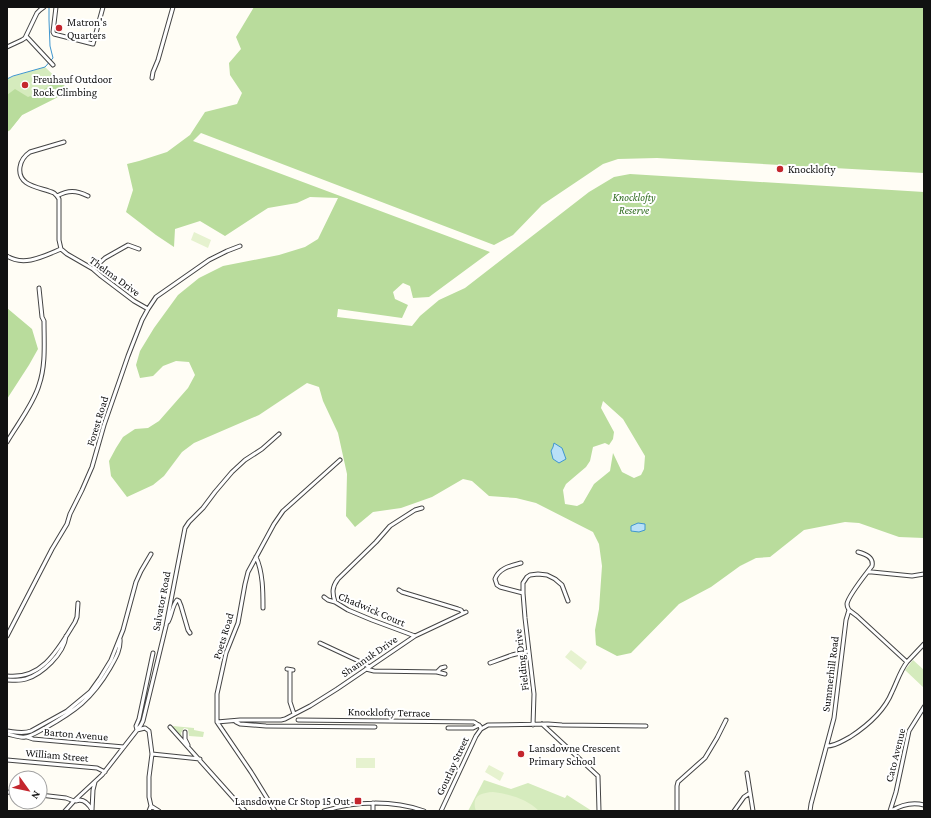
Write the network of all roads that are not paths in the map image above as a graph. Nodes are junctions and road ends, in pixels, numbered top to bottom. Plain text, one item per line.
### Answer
1 (43, 7) edge
2 (56, 7) edge
3 (103, 7) edge
4 (173, 7) edge
5 (26, 36) junction
6 (7, 47) edge
7 (52, 64) dead end
8 (152, 78) dead end
9 (64, 142) dead end
10 (57, 196) junction
11 (88, 196) dead end
12 (240, 246) dead end
13 (60, 249) junction
14 (139, 249) dead end
15 (7, 256) edge
16 (93, 269) junction
17 (39, 288) dead end
18 (148, 309) junction
19 (279, 434) dead end
20 (7, 442) edge
21 (340, 460) dead end
22 (422, 508) dead end
23 (858, 552) dead end
24 (151, 554) dead end
25 (256, 557) junction
26 (521, 563) dead end
27 (868, 572) junction
28 (924, 574) edge
29 (399, 590) dead end
30 (522, 593) junction
31 (324, 597) dead end
32 (568, 601) dead end
33 (335, 602) junction
34 (78, 603) dead end
35 (263, 608) dead end
36 (849, 610) junction
37 (166, 626) junction
38 (190, 633) dead end
39 (7, 636) edge
40 (66, 636) junction
41 (415, 636) junction
42 (120, 638) junction
43 (320, 643) dead end
44 (924, 644) edge
45 (528, 651) junction
46 (153, 653) dead end
47 (907, 662) junction
48 (490, 663) dead end
49 (445, 667) dead end
50 (368, 668) junction
51 (290, 670) dead end
52 (437, 672) junction
53 (445, 674) dead end
54 (7, 676) edge
55 (7, 680) edge
56 (924, 707) edge
57 (294, 714) junction
58 (285, 719) joint
59 (298, 720) dead end
60 (726, 720) dead end
61 (234, 721) junction
62 (217, 722) junction
63 (542, 724) junction
64 (479, 725) junction
65 (533, 725) junction
66 (646, 726) dead end
67 (170, 727) dead end
68 (375, 727) dead end
69 (448, 728) dead end
70 (481, 729) junction
71 (137, 730) junction
72 (7, 731) edge
73 (185, 732) dead end
74 (7, 734) edge
75 (27, 737) junction
76 (827, 746) junction
77 (124, 747) junction
78 (190, 748) junction
79 (152, 754) junction
80 (200, 759) junction
81 (7, 760) edge
82 (105, 772) junction
83 (747, 773) dead end
84 (96, 780) junction
85 (750, 793) junction
86 (48, 796) edge
87 (74, 801) junction
88 (373, 803) junction
89 (924, 805) edge
90 (150, 809) edge
91 (65, 811) edge
92 (92, 811) edge
93 (159, 811) edge
94 (245, 811) edge
95 (276, 811) edge
96 (324, 811) edge
97 (373, 811) edge
98 (424, 811) edge
99 (441, 811) edge
100 (599, 811) edge
101 (677, 811) edge
102 (734, 811) edge
103 (753, 811) edge
104 (810, 811) edge
105 (891, 811) edge

1 - 5 street
2 - 3 street
4 - 8 street
5 - 6 street
5 - 7 street
9 - 10 street
10 - 11 street
10 - 13 street
12 - 18 street, Forest Road
13 - 15 street
13 - 16 street, Thelma Drive
14 - 16 street
16 - 18 street, Thelma Drive
17 - 20 street
18 - 39 street, Forest Road
19 - 37 street, Salvator Road
21 - 25 street, Poets Road
22 - 33 street
23 - 27 street
24 - 42 street
25 - 35 street
25 - 62 street, Poets Road
26 - 30 street
27 - 28 street
27 - 36 street, Summerhill Road
29 - 41 street, Shannuk Drive
30 - 32 street, Fielding Drive
30 - 45 street, Fielding Drive
31 - 33 street, Chadwick Court
33 - 41 street, Chadwick Court
34 - 40 street
36 - 47 street
36 - 76 street, Summerhill Road
37 - 38 street
37 - 71 street, Salvator Road
40 - 54 street
40 - 55 street
41 - 50 street, Shannuk Drive
42 - 72 street
42 - 75 street
43 - 50 street
44 - 47 street
45 - 48 street
45 - 65 street, Fielding Drive
46 - 71 street
47 - 76 street
49 - 52 street
50 - 52 street
50 - 57 street, Shannuk Drive
51 - 57 street
52 - 53 street
56 - 105 street, Cato Avenue
57 - 58 street, Shannuk Drive
58 - 61 street, Knocklofty Terrace
59 - 64 street, Knocklofty Terrace
60 - 101 street
61 - 62 street, Knocklofty Terrace
61 - 68 street, Knocklofty Terrace
62 - 95 street
63 - 65 street
63 - 66 street
63 - 100 street
64 - 69 street
64 - 70 street
65 - 70 street
67 - 78 street
70 - 99 street, Gourlay Street
71 - 77 street
71 - 79 street
73 - 78 street
74 - 75 street, Barton Avenue
75 - 77 street, Barton Avenue
76 - 104 street, Summerhill Road
77 - 82 street
78 - 80 street
79 - 80 street
79 - 90 street
80 - 94 street
81 - 82 street, William Street
82 - 84 street
83 - 85 street
84 - 87 street
84 - 92 street
85 - 102 street
85 - 103 street
86 - 87 street
87 - 91 street
87 - 92 street
88 - 96 street
88 - 97 street
88 - 98 street
89 - 105 street
90 - 93 street

